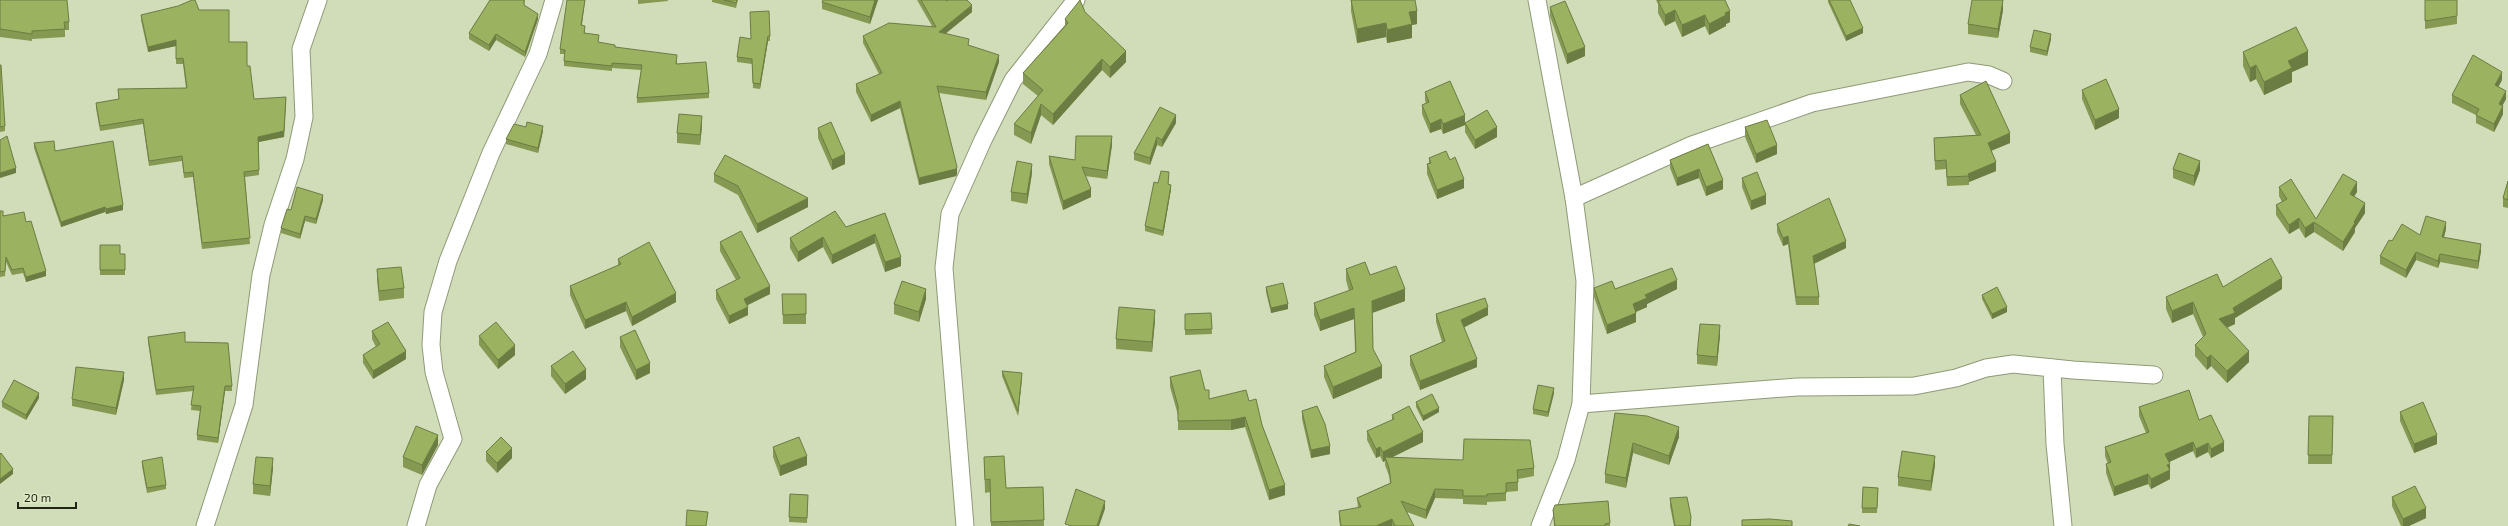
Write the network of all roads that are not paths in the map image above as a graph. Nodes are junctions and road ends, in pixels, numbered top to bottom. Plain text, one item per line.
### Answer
1 (318, 0) edge
2 (554, 0) edge
3 (1076, 0) edge
4 (1537, 0) edge
5 (2002, 81) dead end
6 (1574, 198) junction
7 (2052, 368) junction
8 (2154, 375) dead end
9 (1582, 404) junction
10 (205, 526) edge
11 (416, 526) edge
12 (965, 526) edge
13 (1540, 526) edge
14 (2063, 526) edge

1 - 10 street
2 - 11 street
3 - 12 street
4 - 6 street
5 - 6 street
6 - 9 street
7 - 8 street
7 - 9 street
7 - 14 street
9 - 13 street

